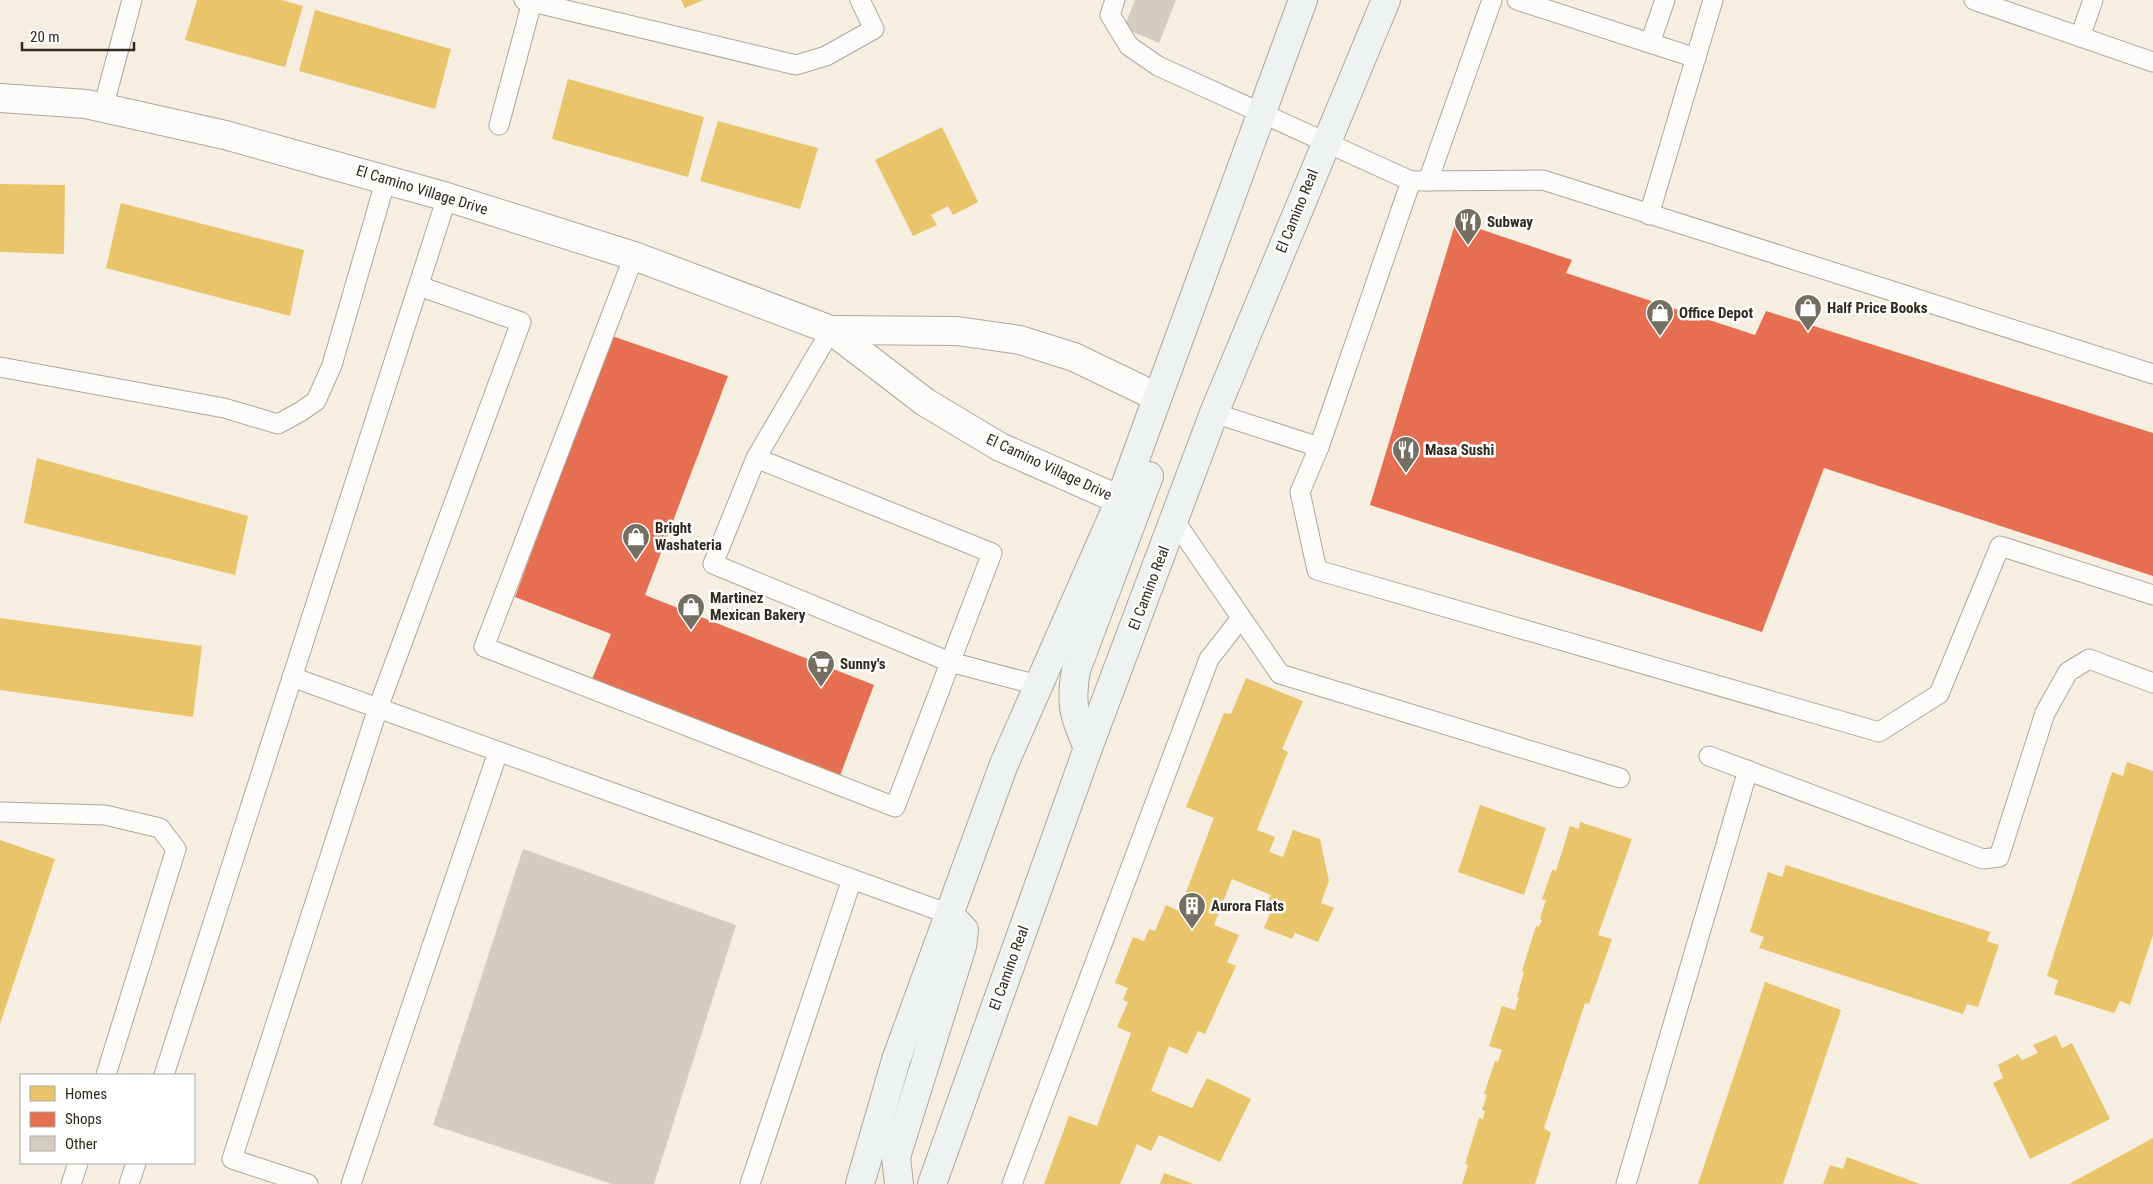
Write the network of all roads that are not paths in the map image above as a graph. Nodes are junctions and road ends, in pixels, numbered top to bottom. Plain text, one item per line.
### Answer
1 (132, 0) edge
2 (860, 0) edge
3 (1115, 0) edge
4 (1303, 0) edge
5 (1386, 0) edge
6 (1492, 0) edge
7 (1517, 0) edge
8 (1665, 0) edge
9 (1713, 0) edge
10 (1974, 0) edge
11 (2093, 0) edge
12 (528, 1) edge
13 (2080, 37) junction
14 (1650, 43) junction
15 (1696, 58) junction
16 (2153, 62) edge
17 (0, 98) edge
18 (103, 108) junction
19 (1260, 113) junction
20 (499, 125) dead end
21 (1326, 143) junction
22 (386, 179) junction
23 (1420, 181) junction
24 (447, 197) junction
25 (1649, 215) junction
26 (634, 256) junction
27 (418, 286) junction
28 (832, 330) junction
29 (0, 367) edge
30 (2153, 374) edge
31 (1157, 396) junction
32 (1214, 413) junction
33 (1319, 447) junction
34 (756, 458) junction
35 (1120, 500) junction
36 (1174, 520) junction
37 (2153, 596) edge
38 (1241, 618) junction
39 (950, 662) junction
40 (292, 677) junction
41 (2153, 683) edge
42 (1037, 685) junction
43 (378, 708) junction
44 (1088, 748) junction
45 (498, 752) junction
46 (1710, 756) dead end
47 (1748, 770) junction
48 (1620, 778) dead end
49 (0, 812) edge
50 (852, 879) junction
51 (949, 914) junction
52 (106, 1074) edge
53 (164, 1074) edge
54 (78, 1164) edge
55 (136, 1164) edge
56 (71, 1184) edge
57 (129, 1184) edge
58 (308, 1184) edge
59 (351, 1184) edge
60 (750, 1184) edge
61 (860, 1184) edge
62 (899, 1184) edge
63 (932, 1184) edge
64 (1012, 1184) edge
65 (1626, 1184) edge

1 - 18 lane
2 - 12 lane
3 - 19 lane
4 - 19 main road
5 - 21 main road, El Camino Real
6 - 23 lane
7 - 14 lane
8 - 14 lane
9 - 15 lane
10 - 13 lane
11 - 13 lane
12 - 20 lane
13 - 16 lane
14 - 15 lane
15 - 25 lane
17 - 18 street, El Camino Village Drive
18 - 22 street, El Camino Village Drive
19 - 21 lane
19 - 31 main road
21 - 23 lane
21 - 32 main road, El Camino Real
22 - 24 street, El Camino Village Drive
22 - 29 lane
23 - 25 lane
23 - 33 lane
24 - 26 street, El Camino Village Drive
24 - 27 lane
25 - 30 lane
26 - 28 street, El Camino Village Drive
26 - 39 lane
27 - 40 lane
27 - 43 lane
28 - 31 street, El Camino Village Drive
28 - 34 lane
28 - 35 street, El Camino Village Drive
31 - 35 main road
31 - 44 main road
32 - 33 lane
32 - 36 main road, El Camino Real
33 - 37 lane
34 - 39 lane
34 - 39 lane
35 - 42 main road
36 - 38 lane
36 - 44 main road, El Camino Real
38 - 48 lane
38 - 64 lane
39 - 42 lane
40 - 43 lane
40 - 53 lane
41 - 47 lane
42 - 51 main road
43 - 45 lane
43 - 58 lane
44 - 63 main road, El Camino Real
45 - 50 lane
45 - 59 lane
46 - 47 lane
47 - 65 lane
49 - 52 lane
50 - 51 lane
50 - 60 lane
51 - 61 main road
51 - 62 main road
54 - 56 lane
55 - 57 lane

